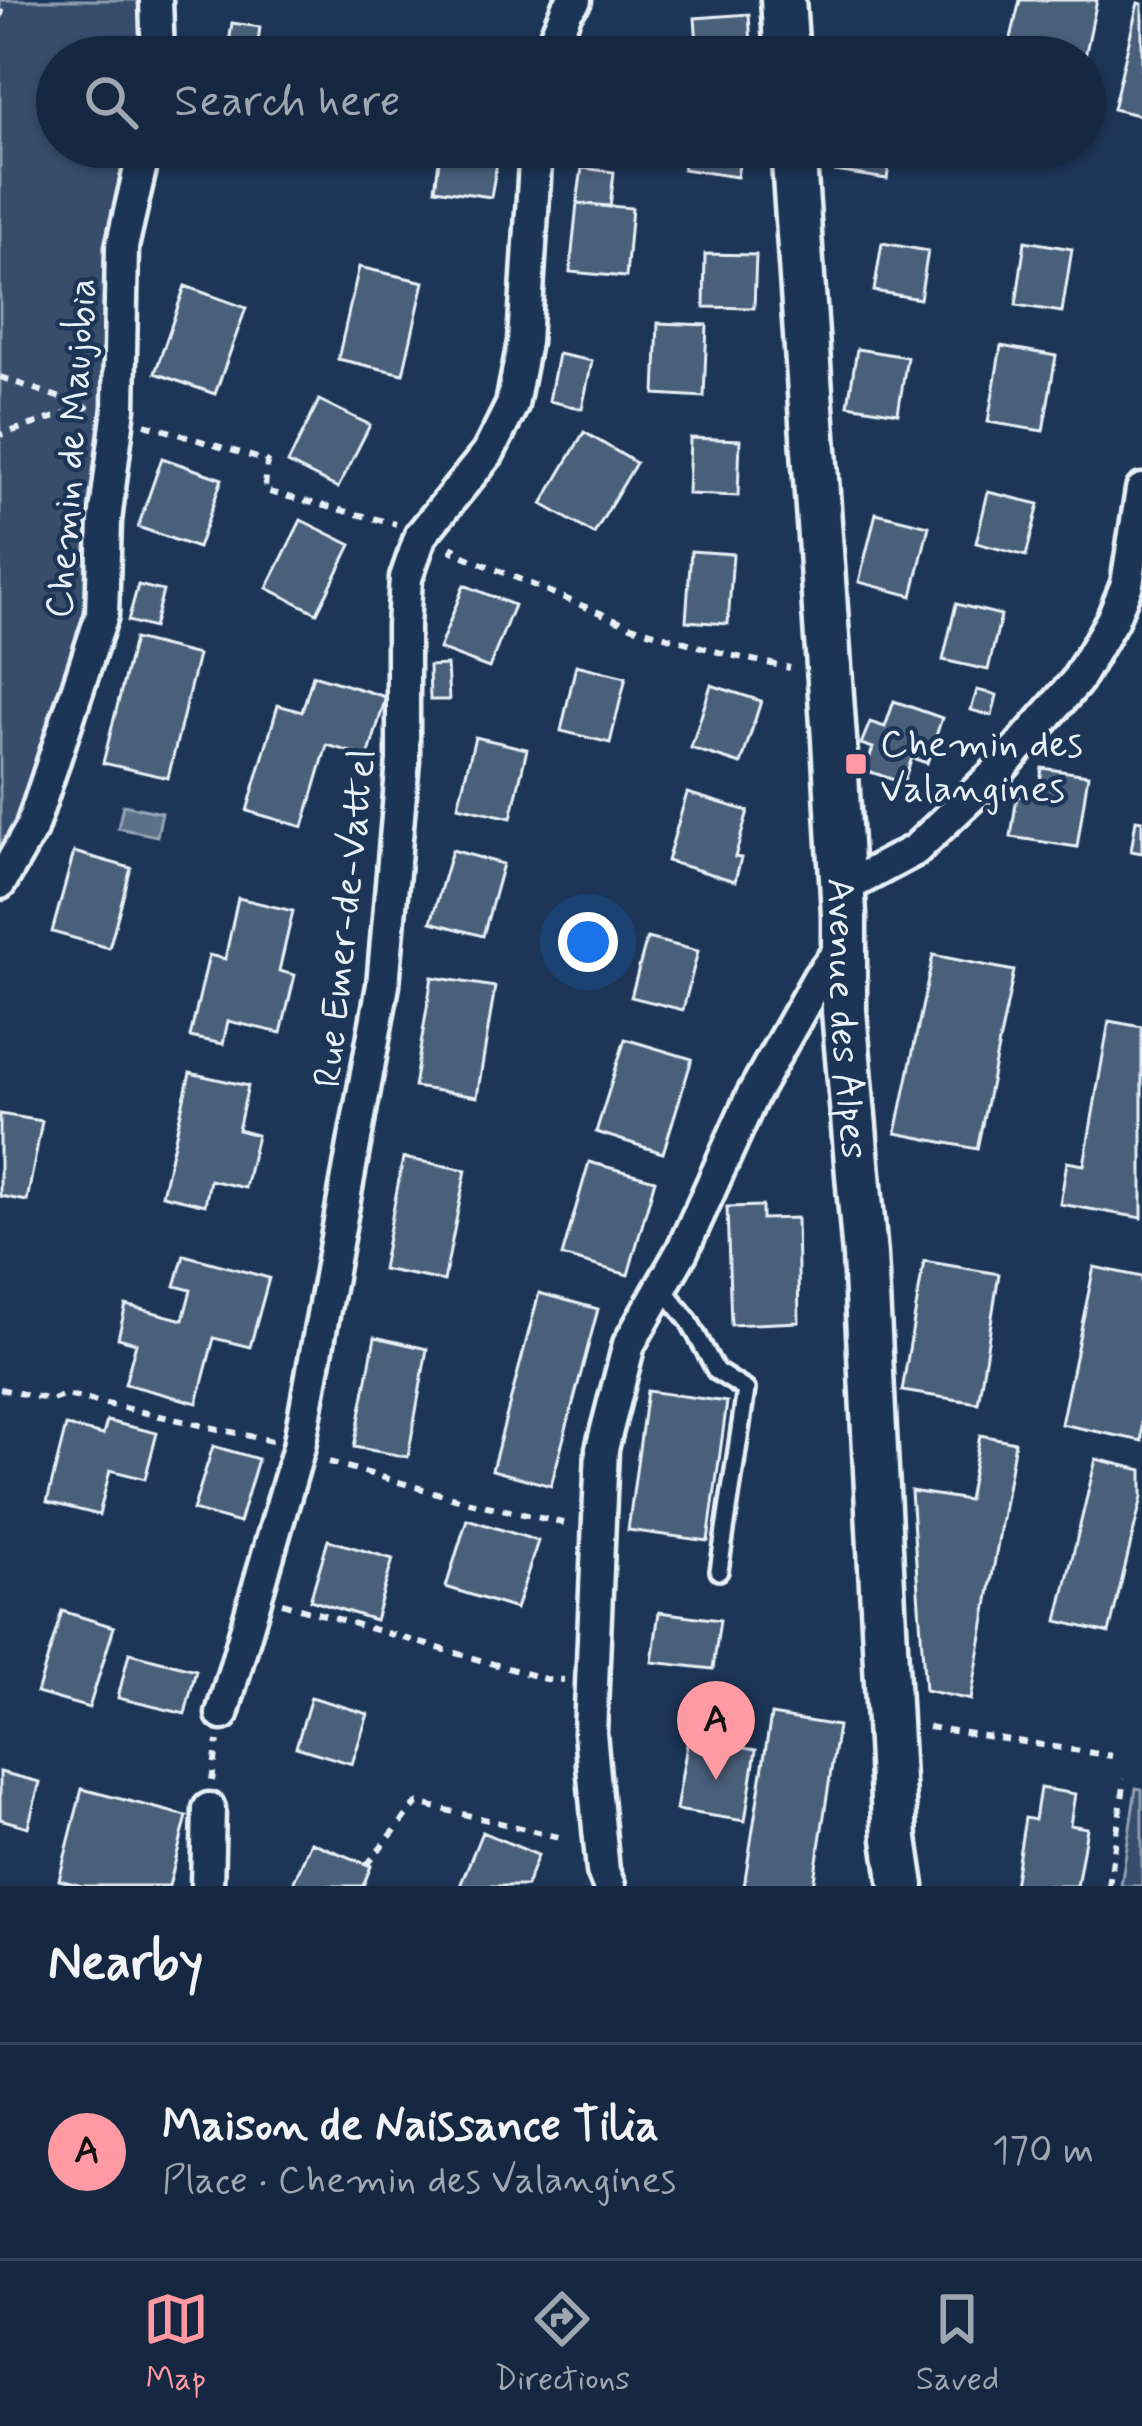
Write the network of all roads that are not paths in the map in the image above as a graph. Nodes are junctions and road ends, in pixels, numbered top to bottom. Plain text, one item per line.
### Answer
1 (156, 0) edge
2 (575, 0) edge
3 (783, 0) edge
4 (157, 36) edge
5 (556, 36) edge
6 (786, 36) edge
7 (140, 168) edge
8 (535, 168) edge
9 (794, 168) edge
10 (1142, 490) edge
11 (0, 883) edge
12 (842, 889) junction
13 (845, 943) junction
14 (662, 1287) junction
15 (719, 1571) dead end
16 (222, 1714) road end
17 (208, 1808) road end
18 (207, 1886) edge
19 (609, 1886) edge
20 (902, 1886) edge

1 - 4 street
2 - 5 street
3 - 6 main road
7 - 11 street, Chemin de Maujobia
8 - 16 street, Rue Emer-de-Vattel
9 - 12 main road, Avenue des Alpes
10 - 12 street
12 - 13 main road, Avenue des Alpes
13 - 14 street
13 - 20 main road, Avenue des Alpes
14 - 15 lane
14 - 19 street
17 - 18 street

